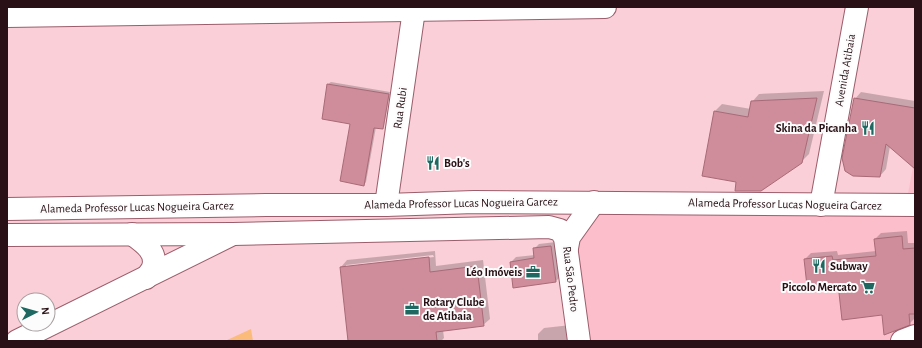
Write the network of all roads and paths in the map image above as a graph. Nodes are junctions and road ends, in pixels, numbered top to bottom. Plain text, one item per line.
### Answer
1 (605, 7) edge
2 (857, 7) edge
3 (414, 10) junction
4 (7, 16) edge
5 (594, 202) junction
6 (266, 205) junction
7 (386, 205) junction
8 (821, 205) junction
9 (915, 205) edge
10 (7, 209) edge
11 (132, 234) junction
12 (233, 234) junction
13 (7, 235) edge
14 (567, 248) junction
15 (146, 278) junction
16 (915, 336) edge
17 (17, 341) edge
18 (579, 341) edge
19 (902, 341) edge

1 - 3 main road
2 - 8 main road, Avenida Atibaia
3 - 4 main road
3 - 7 main road, Rua Rubi
5 - 7 main road, Alameda Professor Lucas Nogueira Garcez
5 - 8 main road, Alameda Professor Lucas Nogueira Garcez
5 - 14 main road
6 - 7 main road, Alameda Professor Lucas Nogueira Garcez
6 - 10 main road, Alameda Professor Lucas Nogueira Garcez
6 - 12 main road
8 - 9 main road, Alameda Professor Lucas Nogueira Garcez
11 - 12 main road
11 - 13 main road
11 - 15 main road
12 - 14 main road, Rua São Pedro
12 - 15 main road
14 - 18 main road, Rua São Pedro
15 - 17 main road
16 - 19 main road

